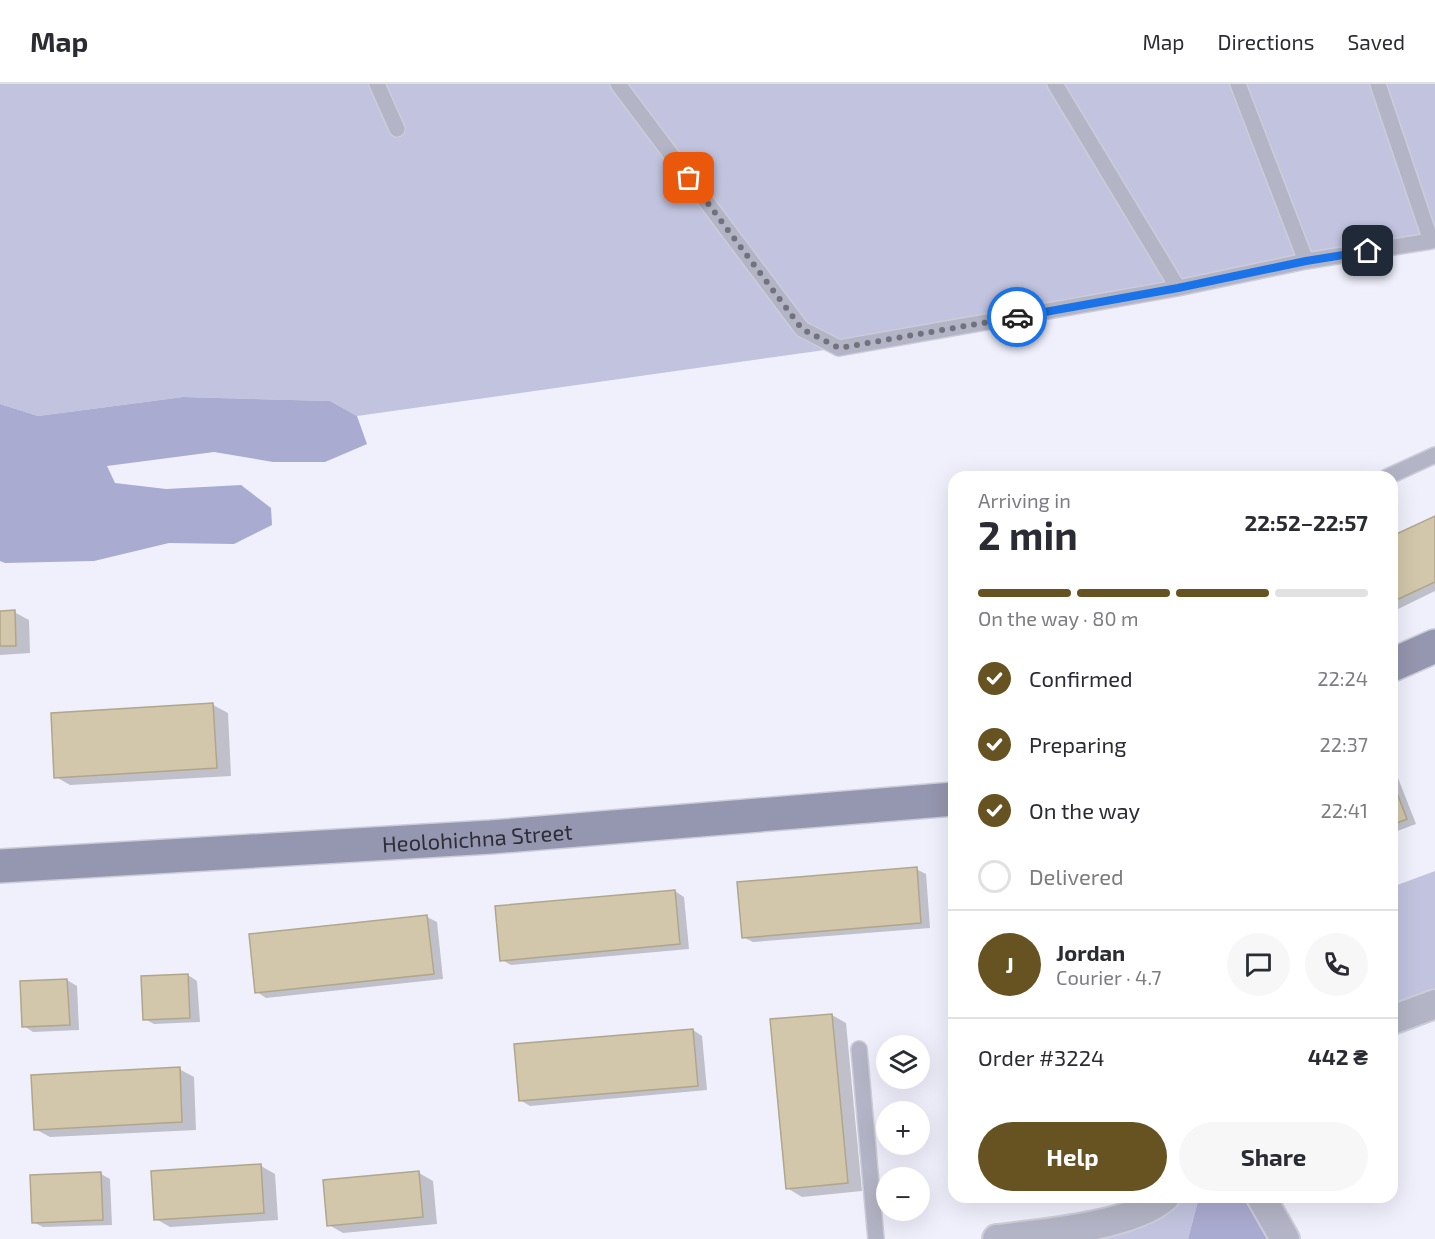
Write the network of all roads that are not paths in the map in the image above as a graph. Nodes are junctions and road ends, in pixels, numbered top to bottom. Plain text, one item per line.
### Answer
1 (377, 84) edge
2 (618, 84) edge
3 (1055, 84) edge
4 (1238, 84) edge
5 (1378, 84) edge
6 (398, 129) dead end
7 (1306, 261) junction
8 (1178, 288) junction
9 (1435, 455) edge
10 (1398, 472) edge
11 (1435, 646) edge
12 (1398, 662) edge
13 (948, 799) edge
14 (0, 866) edge
15 (1435, 1004) edge
16 (1398, 1018) edge
17 (859, 1048) dead end
18 (1159, 1203) edge
19 (1264, 1203) edge
20 (876, 1239) edge
21 (997, 1239) edge
22 (1285, 1239) edge

1 - 6 lane
2 - 8 lane
3 - 8 lane
4 - 7 lane
5 - 7 lane
7 - 8 lane
9 - 10 lane
11 - 12 street
13 - 14 street, Heolohichna Street
15 - 16 street
17 - 20 lane
18 - 21 street
19 - 22 street

